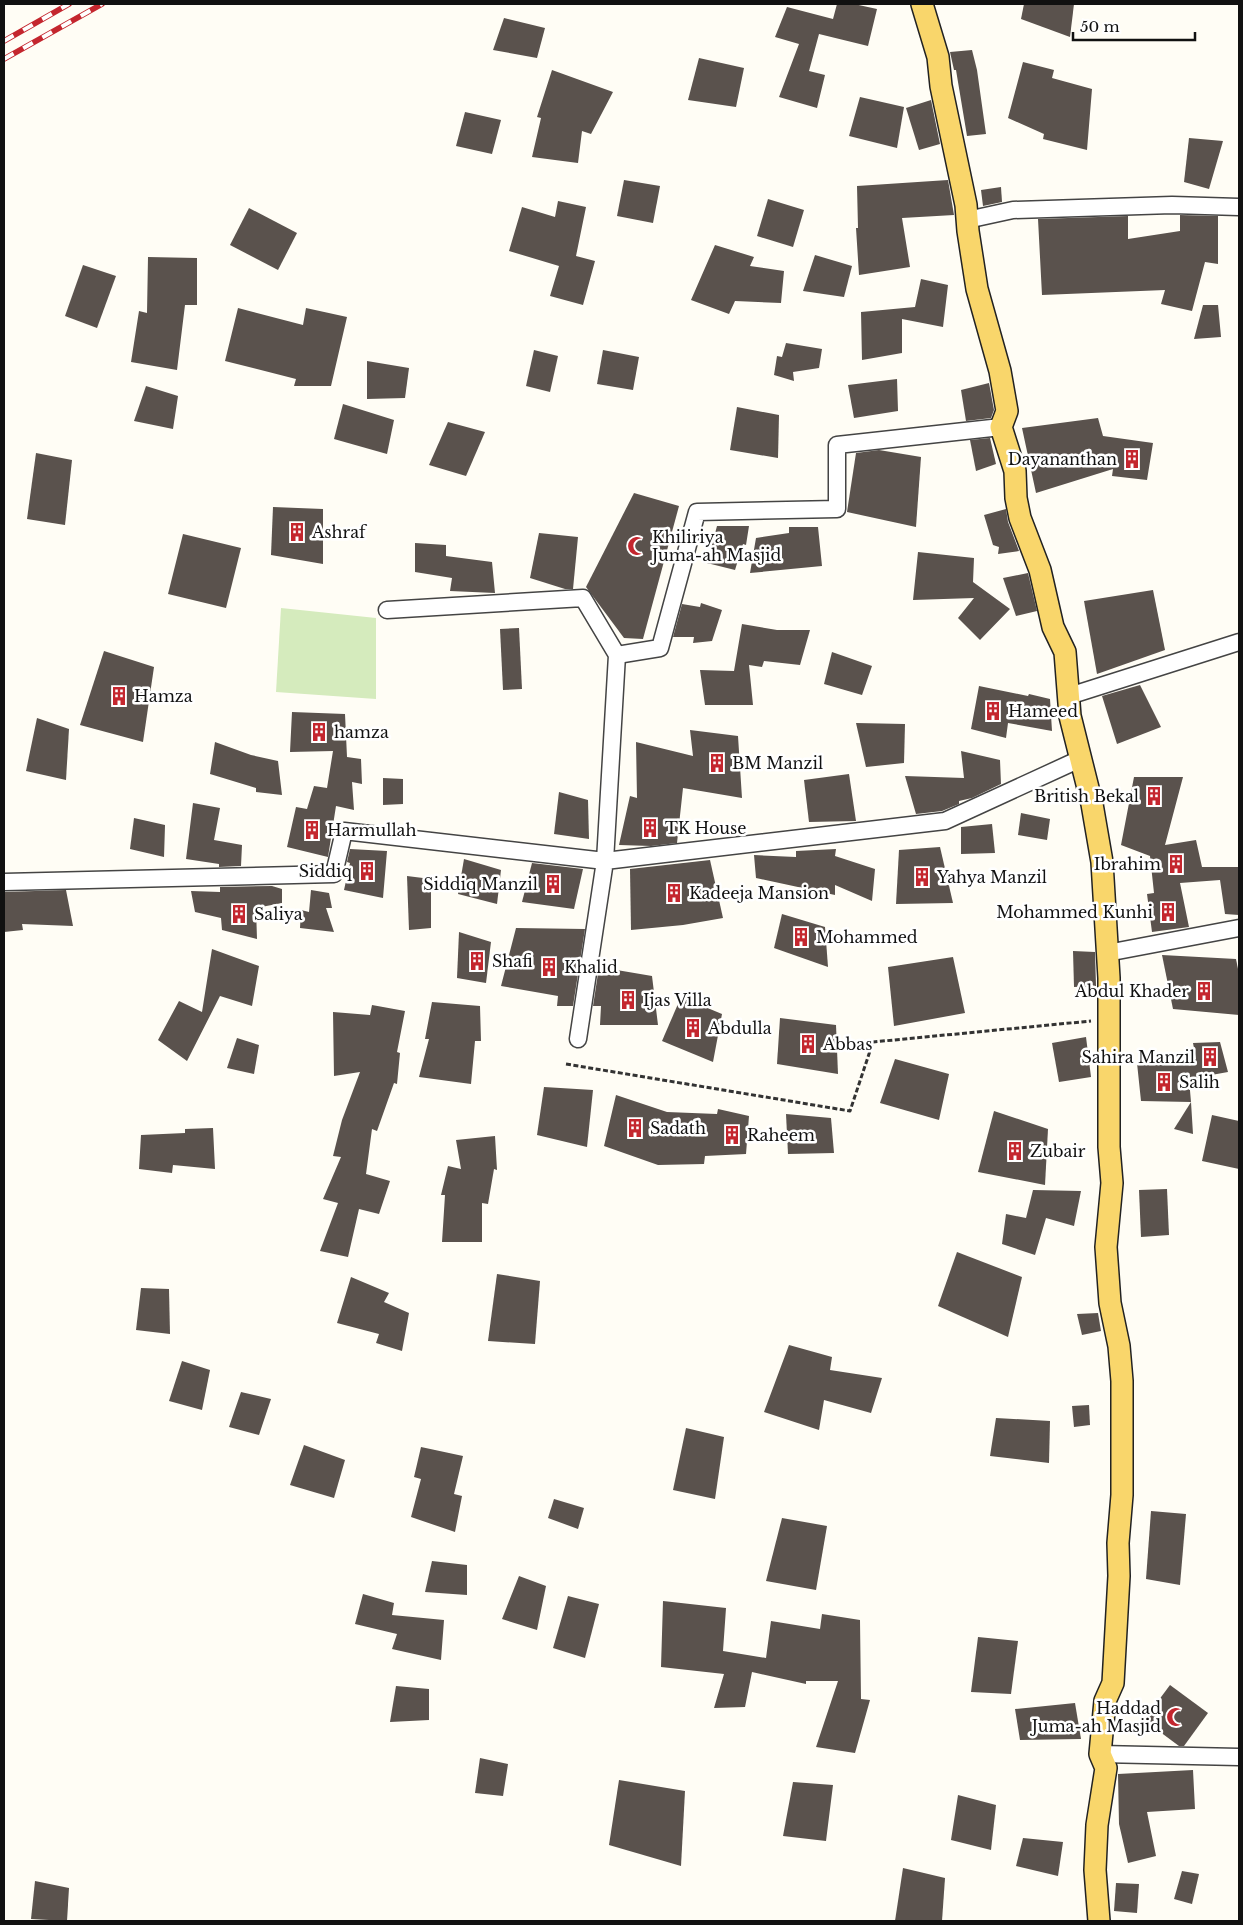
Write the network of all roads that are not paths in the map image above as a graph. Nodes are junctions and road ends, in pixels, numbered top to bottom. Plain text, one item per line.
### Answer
1 (922, 4) edge
2 (1239, 207) edge
3 (967, 220) junction
4 (1001, 427) junction
5 (387, 610) dead end
6 (1239, 642) edge
7 (617, 655) junction
8 (1069, 696) junction
9 (1080, 759) junction
10 (605, 861) junction
11 (4, 882) edge
12 (1239, 928) edge
13 (1107, 953) junction
14 (578, 1039) dead end
15 (1100, 1754) junction
16 (1239, 1756) edge
17 (1099, 1921) edge

1 - 3 main road
2 - 3 street
3 - 4 main road
4 - 7 street
4 - 8 main road
5 - 7 street
6 - 8 street
7 - 10 street
8 - 9 main road
9 - 10 street
9 - 13 main road
10 - 11 street
10 - 14 street
12 - 13 street
13 - 15 main road
15 - 16 street
15 - 17 main road

